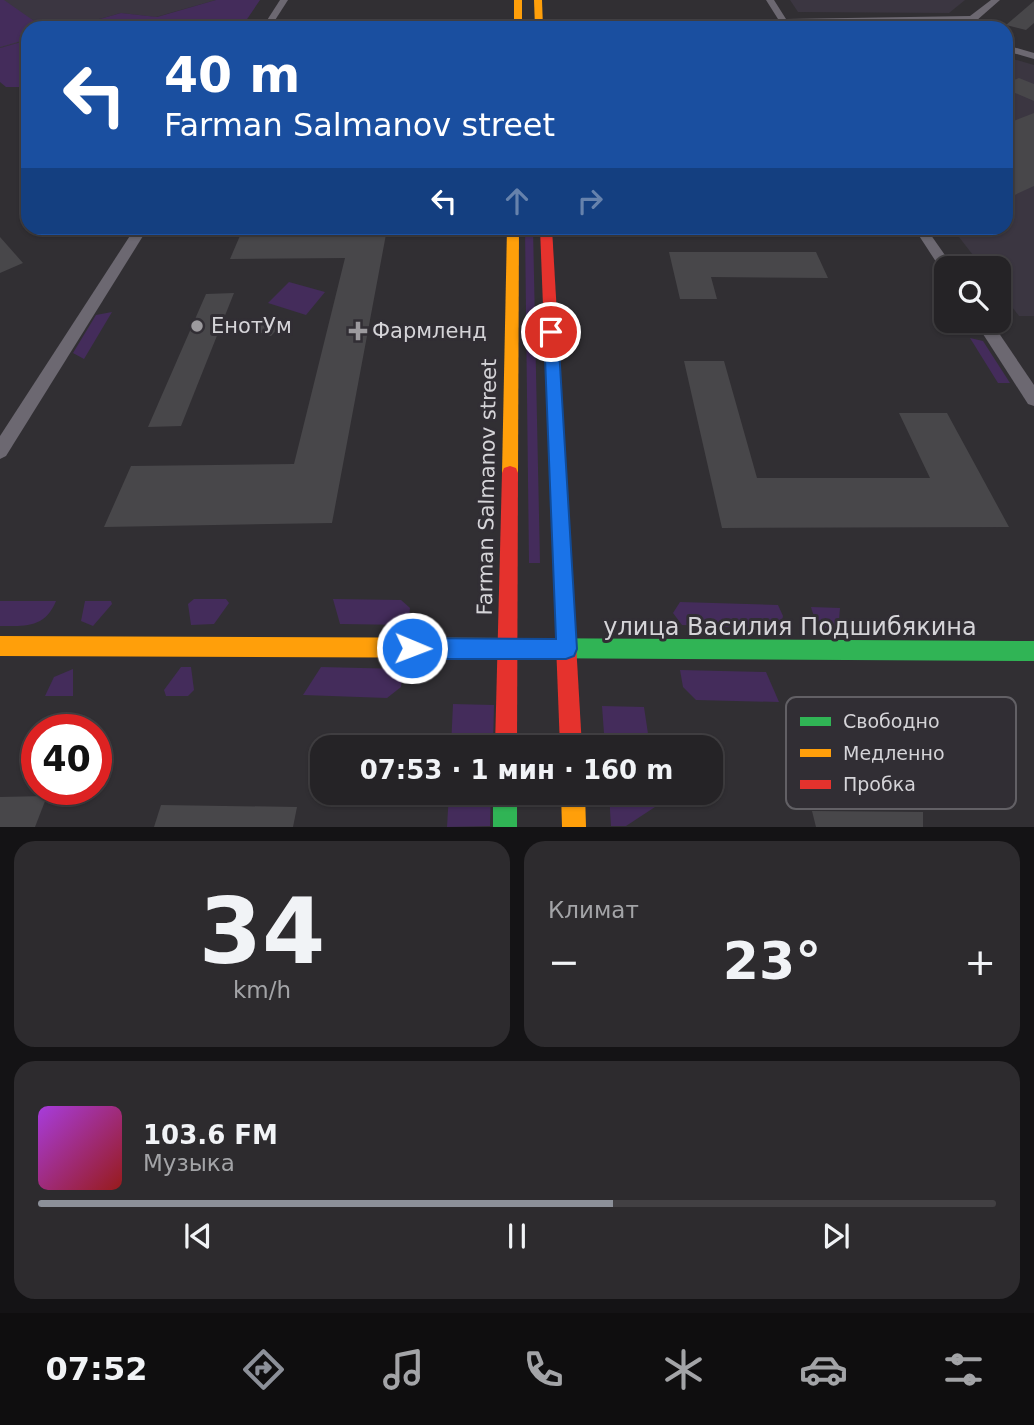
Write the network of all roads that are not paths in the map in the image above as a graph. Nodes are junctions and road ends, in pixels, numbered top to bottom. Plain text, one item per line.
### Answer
1 (284, 0) edge
2 (518, 0) edge
3 (538, 0) edge
4 (770, 0) edge
5 (996, 0) edge
6 (270, 21) edge
7 (518, 21) edge
8 (539, 21) edge
9 (783, 21) edge
10 (972, 21) edge
11 (1013, 50) edge
12 (1034, 55) edge
13 (137, 235) edge
14 (513, 235) edge
15 (545, 235) edge
16 (925, 235) edge
17 (939, 256) edge
18 (991, 333) edge
19 (1034, 399) edge
20 (0, 451) edge
21 (0, 646) edge
22 (506, 649) junction
23 (566, 649) junction
24 (1034, 652) edge
25 (506, 735) edge
26 (570, 735) edge
27 (505, 805) edge
28 (573, 805) edge
29 (505, 827) edge
30 (574, 827) edge

1 - 6 street
2 - 7 street
3 - 8 street
4 - 9 street
5 - 10 street
11 - 12 street
13 - 20 street
14 - 22 street, Farman Salmanov street
15 - 23 street
16 - 17 street
18 - 19 street
21 - 22 street, улица Василия Подшибякина
22 - 23 street, улица Василия Подшибякина
22 - 25 street, Farman Salmanov street
23 - 24 street, улица Василия Подшибякина
23 - 26 street
27 - 29 street
28 - 30 street

